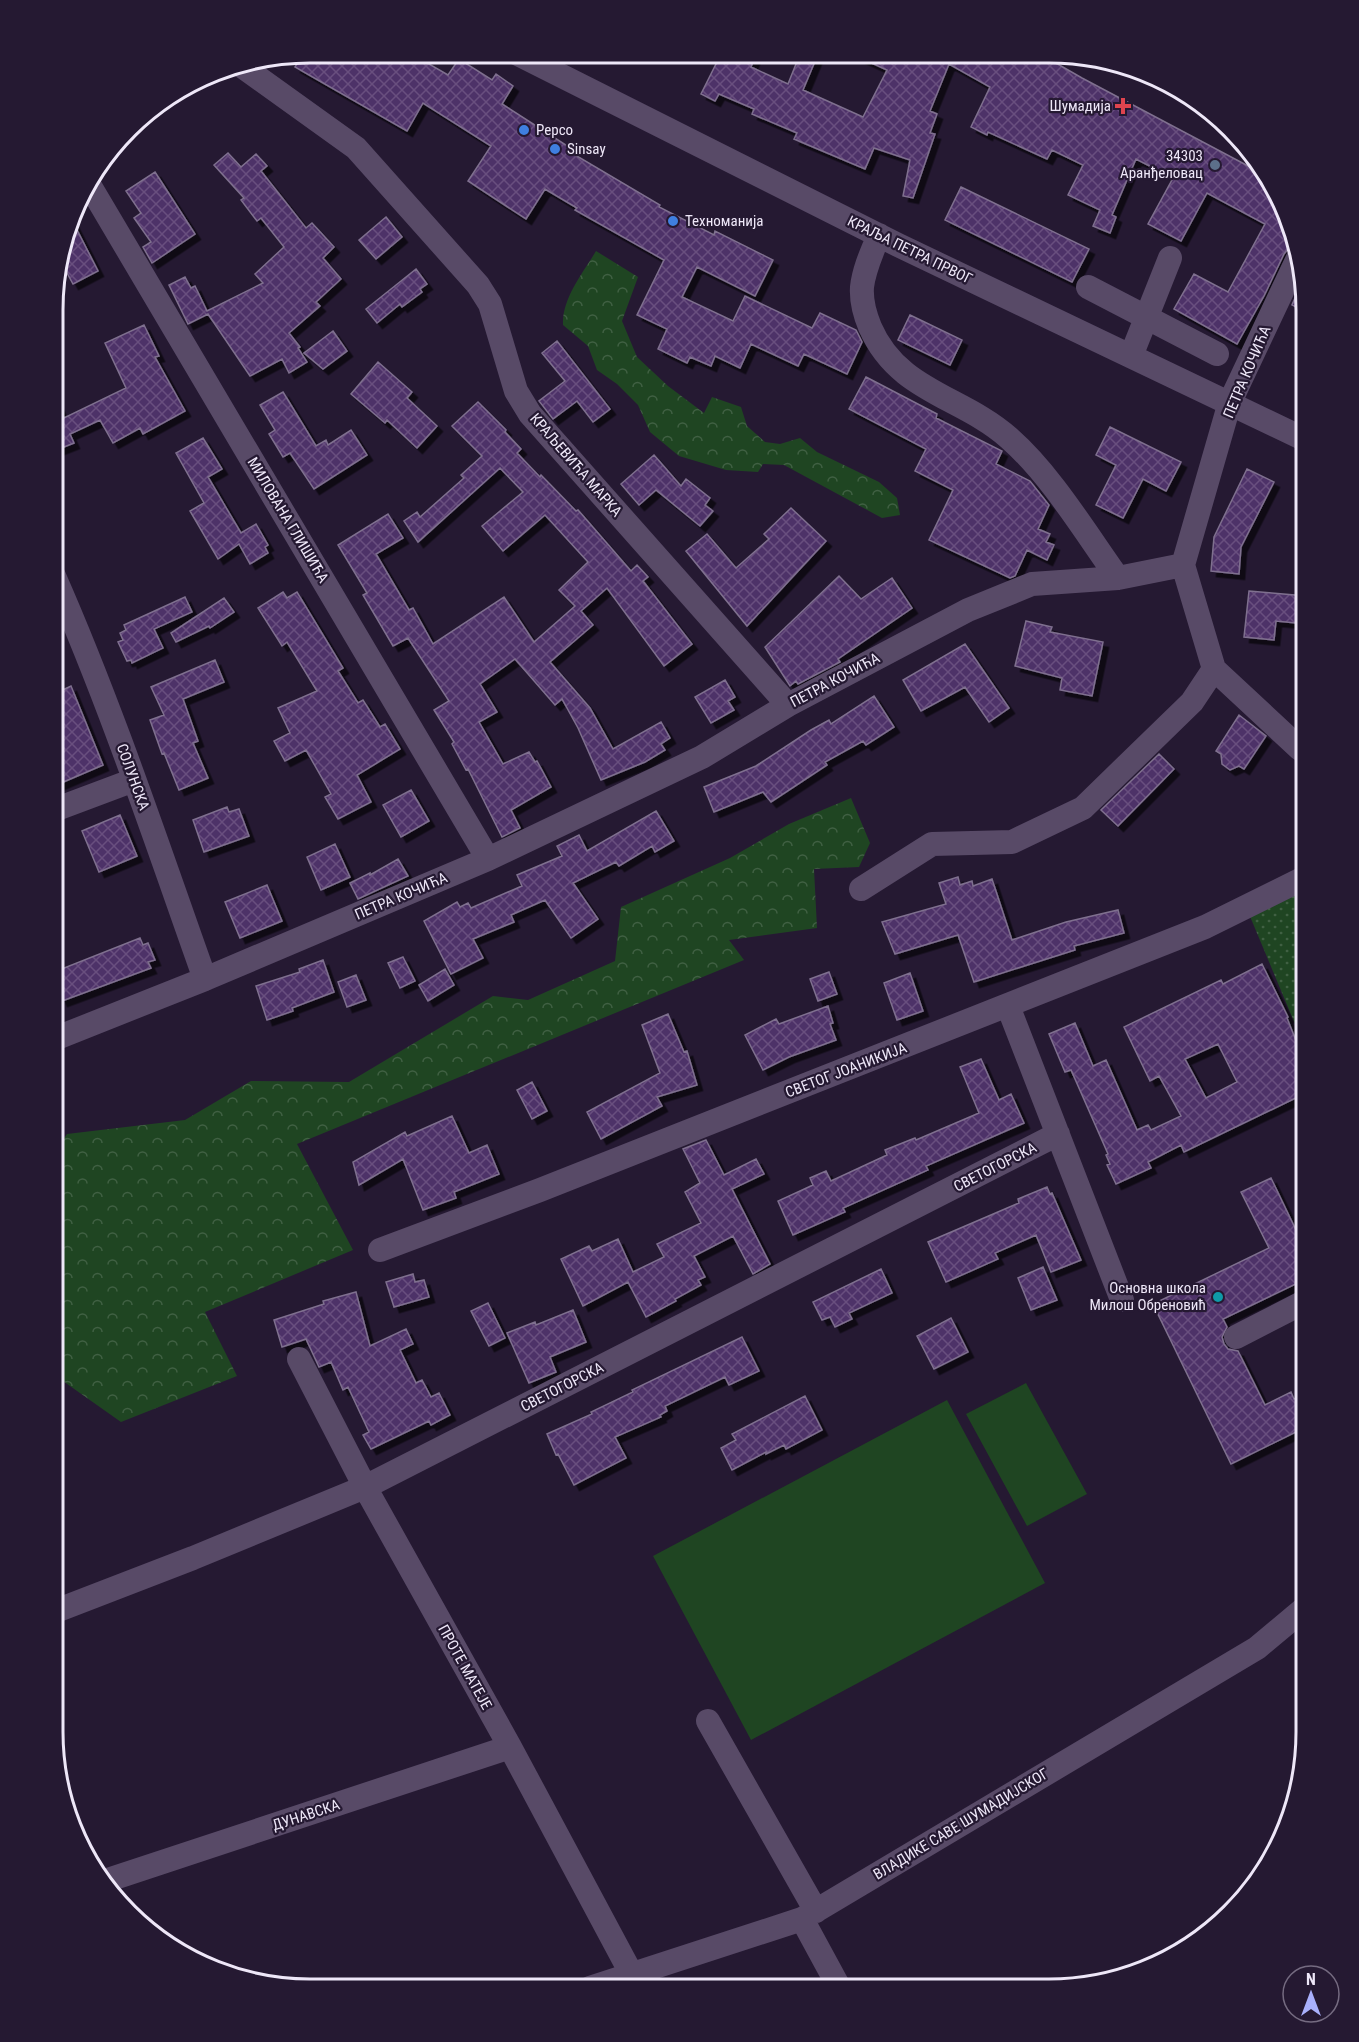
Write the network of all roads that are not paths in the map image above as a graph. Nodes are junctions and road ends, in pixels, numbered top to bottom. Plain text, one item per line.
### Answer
1 (536, 63) edge
2 (248, 71) edge
3 (93, 191) edge
4 (879, 235) junction
5 (1170, 258) dead end
6 (1293, 269) edge
7 (1088, 287) dead end
8 (1147, 317) junction
9 (1217, 354) dead end
10 (1131, 356) junction
11 (1230, 402) junction
12 (1296, 435) edge
13 (1183, 565) junction
14 (1118, 578) junction
15 (63, 596) edge
16 (1214, 669) junction
17 (788, 705) junction
18 (1296, 745) edge
19 (134, 780) junction
20 (63, 807) edge
21 (488, 859) junction
22 (1296, 882) edge
23 (861, 889) dead end
24 (205, 979) junction
25 (1008, 1006) junction
26 (63, 1035) edge
27 (1058, 1134) junction
28 (380, 1250) dead end
29 (1122, 1299) dead end
30 (1296, 1306) edge
31 (1236, 1337) dead end
32 (298, 1359) dead end
33 (365, 1487) junction
34 (63, 1608) edge
35 (1296, 1615) edge
36 (708, 1721) dead end
37 (510, 1747) junction
38 (111, 1879) edge
39 (809, 1915) junction
40 (632, 1975) junction
41 (619, 1979) edge
42 (836, 1979) edge

1 - 4 street, КРАЉА ПЕТРА ПРВОГ
2 - 17 street, КРАЉЕВИЋА МАРКА
3 - 21 street, МИЛОВАНА ГЛИШИЋА
4 - 10 street, КРАЉА ПЕТРА ПРВОГ
4 - 14 street
5 - 8 street
6 - 11 street, ПЕТРА КОЧИЋА
7 - 8 street
8 - 9 street
8 - 10 street
10 - 11 street, КРАЉА ПЕТРА ПРВОГ
11 - 12 street, КРАЉА ПЕТРА ПРВОГ
11 - 13 street, ПЕТРА КОЧИЋА
13 - 14 street, ПЕТРА КОЧИЋА
13 - 16 street
14 - 17 street, ПЕТРА КОЧИЋА
15 - 19 street, СОЛУНСКА
16 - 18 street
16 - 23 street
17 - 21 street, ПЕТРА КОЧИЋА
19 - 20 street
19 - 24 street, СОЛУНСКА
21 - 24 street, ПЕТРА КОЧИЋА
22 - 25 street, СВЕТОГ ЈОАНИКИЈА
24 - 26 street, ПЕТРА КОЧИЋА
25 - 27 street
25 - 28 street, СВЕТОГ ЈОАНИКИЈА
27 - 29 street
27 - 33 street, СВЕТОГОРСКА
30 - 31 street
32 - 33 street, ПРОТЕ МАТЕЈЕ
33 - 34 street, СВЕТОГОРСКА
33 - 37 street, ПРОТЕ МАТЕЈЕ
35 - 39 street, ВЛАДИКЕ САВЕ ШУМАДИЈСКОГ
36 - 39 street
37 - 38 street, ДУНАВСКА
37 - 40 street, ПРОТЕ МАТЕЈЕ
39 - 40 street, ВЛАДИКЕ САВЕ ШУМАДИЈСКОГ
39 - 42 street
40 - 41 street, ВЛАДИКЕ САВЕ ШУМАДИЈСКОГ

